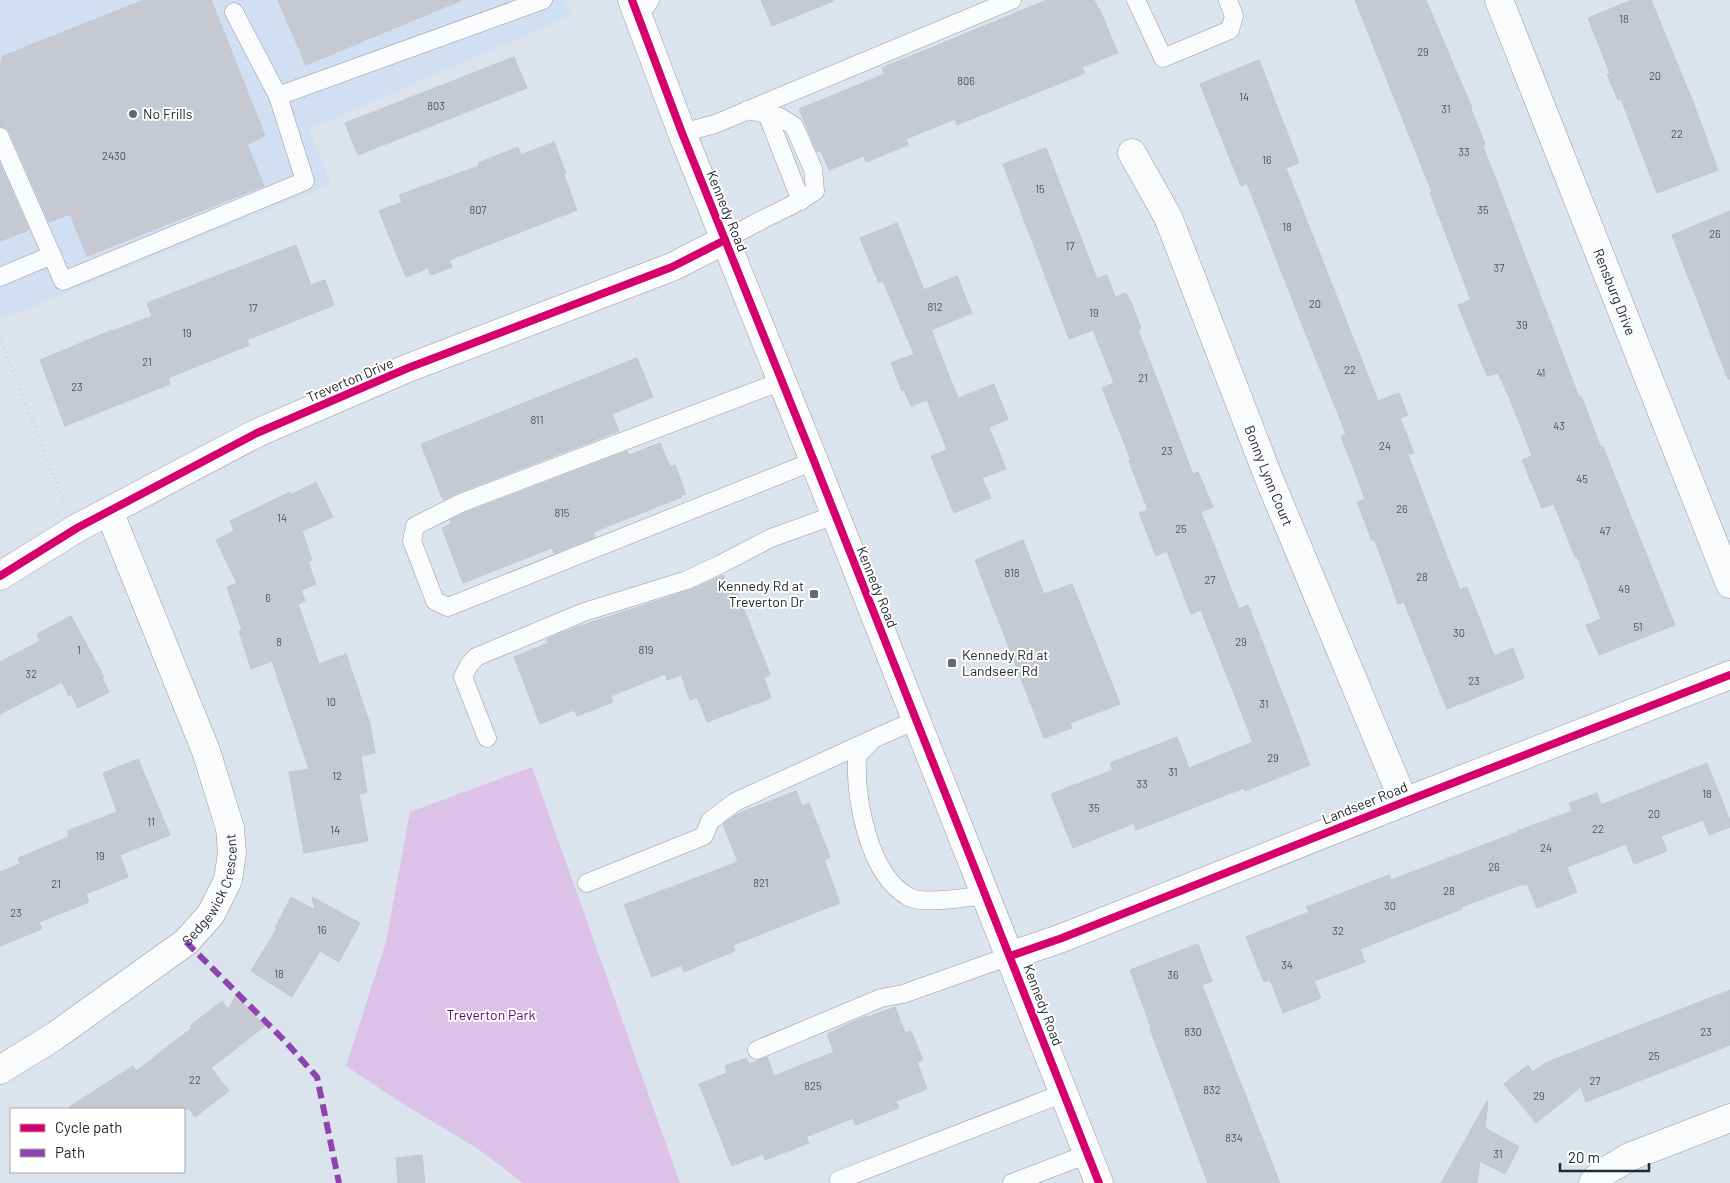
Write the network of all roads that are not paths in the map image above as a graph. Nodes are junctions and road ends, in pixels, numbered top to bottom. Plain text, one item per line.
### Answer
1 (544, 0) edge
2 (1012, 0) edge
3 (1136, 0) edge
4 (1228, 0) edge
5 (1499, 0) edge
6 (640, 6) edge
7 (234, 12) dead end
8 (278, 96) junction
9 (747, 110) junction
10 (682, 133) junction
11 (0, 137) edge
12 (1132, 152) dead end
13 (725, 240) junction
14 (52, 256) junction
15 (0, 277) edge
16 (782, 381) junction
17 (814, 461) junction
18 (109, 511) junction
19 (835, 515) junction
20 (0, 576) edge
21 (1730, 584) edge
22 (1730, 675) edge
23 (916, 720) junction
24 (487, 738) dead end
25 (873, 739) junction
26 (1404, 802) junction
27 (586, 884) dead end
28 (985, 895) junction
29 (1010, 956) junction
30 (757, 1050) dead end
31 (0, 1070) edge
32 (1064, 1093) junction
33 (1730, 1118) edge
34 (1088, 1154) junction
35 (839, 1180) dead end
36 (1012, 1183) edge
37 (1099, 1183) edge
38 (1593, 1183) edge

1 - 8 lane
2 - 9 lane
3 - 4 lane
5 - 21 street, Rensburg Drive
6 - 10 street, Kennedy Road
7 - 8 lane
8 - 14 lane
9 - 10 lane
9 - 13 lane
10 - 13 street, Kennedy Road
11 - 14 lane
12 - 26 street, Bonny Lynn Court
13 - 16 street, Kennedy Road
13 - 18 street, Treverton Drive
14 - 15 lane
16 - 17 street, Kennedy Road
16 - 17 lane
17 - 19 street, Kennedy Road
18 - 20 street, Treverton Drive
18 - 31 street, Sedgewick Crescent
19 - 23 street, Kennedy Road
19 - 24 lane
22 - 26 street, Landseer Road
23 - 25 lane
23 - 28 street, Kennedy Road
25 - 27 lane
25 - 28 lane
26 - 29 street, Landseer Road
28 - 29 street, Kennedy Road
29 - 30 lane
29 - 32 street, Kennedy Road
32 - 34 street, Kennedy Road
32 - 35 lane
33 - 38 street
34 - 36 lane
34 - 37 street, Kennedy Road

